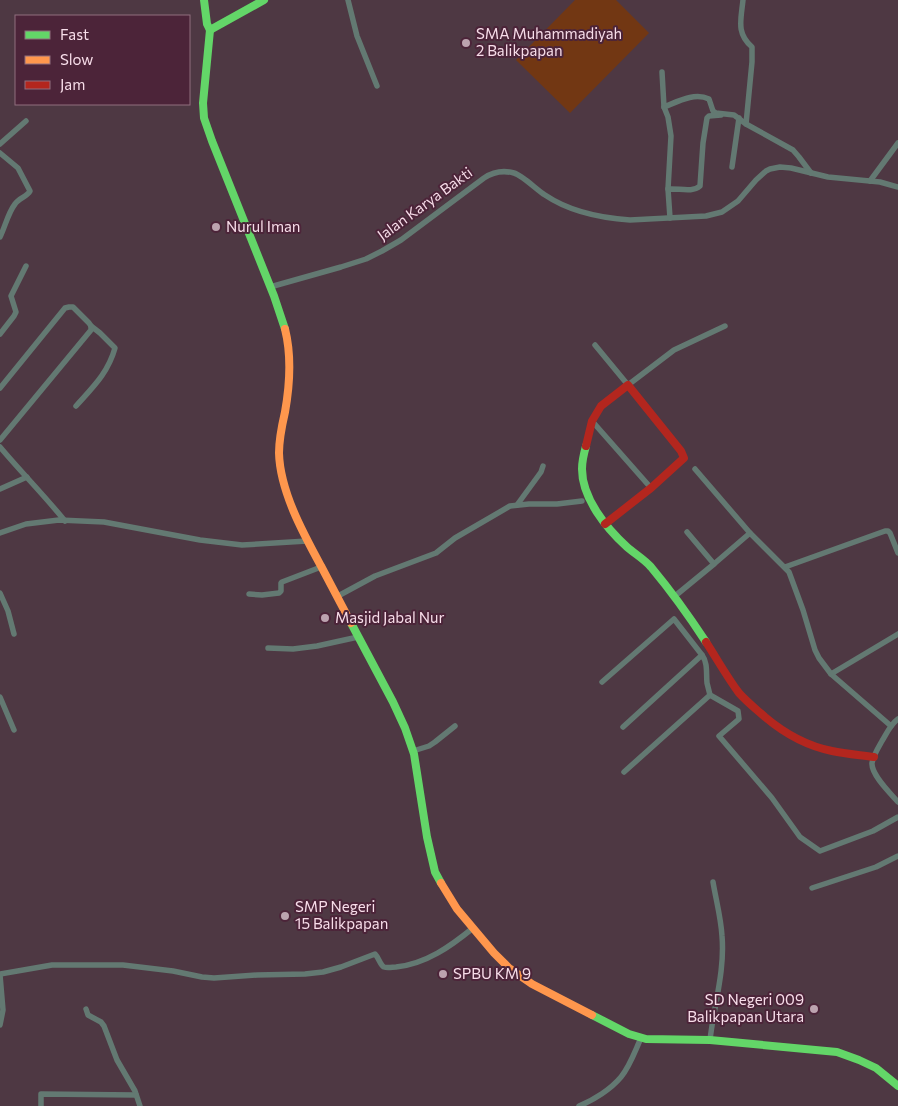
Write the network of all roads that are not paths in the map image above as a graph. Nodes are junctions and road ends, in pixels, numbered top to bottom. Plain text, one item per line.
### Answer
1 (204, 0) edge
2 (264, 0) edge
3 (348, 0) edge
4 (743, 0) edge
5 (210, 30) junction
6 (662, 72) dead end
7 (377, 86) dead end
8 (664, 107) junction
9 (721, 115) junction
10 (739, 118) junction
11 (26, 121) dead end
12 (746, 124) junction
13 (898, 143) edge
14 (0, 144) edge
15 (0, 153) edge
16 (732, 167) dead end
17 (811, 173) junction
18 (870, 181) junction
19 (898, 187) edge
20 (668, 189) junction
21 (670, 218) junction
22 (0, 237) edge
23 (26, 266) dead end
24 (270, 287) junction
25 (91, 326) junction
26 (725, 326) dead end
27 (0, 334) edge
28 (595, 345) dead end
29 (628, 385) junction
30 (0, 388) edge
31 (76, 406) dead end
32 (592, 421) junction
33 (0, 440) edge
34 (0, 447) edge
35 (543, 466) dead end
36 (695, 469) dead end
37 (27, 477) junction
38 (651, 488) junction
39 (0, 490) edge
40 (582, 501) dead end
41 (517, 505) junction
42 (65, 520) junction
43 (605, 524) junction
44 (687, 532) dead end
45 (0, 533) edge
46 (750, 533) junction
47 (307, 541) junction
48 (898, 553) edge
49 (714, 564) junction
50 (322, 567) junction
51 (785, 567) junction
52 (0, 593) edge
53 (248, 594) dead end
54 (338, 596) junction
55 (675, 596) junction
56 (14, 634) dead end
57 (898, 634) edge
58 (358, 637) junction
59 (268, 648) dead end
60 (702, 655) junction
61 (831, 674) junction
62 (602, 682) dead end
63 (710, 695) junction
64 (0, 696) edge
65 (898, 719) edge
66 (455, 726) dead end
67 (891, 726) junction
68 (623, 727) dead end
69 (14, 730) dead end
70 (413, 752) junction
71 (874, 757) junction
72 (624, 772) dead end
73 (898, 802) edge
74 (898, 817) edge
75 (898, 856) edge
76 (713, 882) dead end
77 (812, 888) dead end
78 (473, 928) junction
79 (0, 974) edge
80 (86, 1008) dead end
81 (0, 1025) edge
82 (640, 1038) junction
83 (710, 1040) junction
84 (898, 1085) edge
85 (136, 1095) junction
86 (41, 1106) edge
87 (140, 1106) edge
88 (579, 1106) edge

1 - 5 main road
2 - 5 main road
3 - 7 street
4 - 12 street
5 - 24 main road
6 - 8 street
8 - 9 street
8 - 20 street
9 - 10 street
9 - 20 street
10 - 12 street
10 - 16 street
11 - 14 street
12 - 17 street
13 - 18 street
15 - 22 street
17 - 18 street, Jalan Karya Bakti
17 - 21 street, Jalan Karya Bakti
18 - 19 street, Jalan Karya Bakti
20 - 21 street
21 - 24 street, Jalan Karya Bakti
23 - 27 street
24 - 47 main road
25 - 30 street
25 - 31 street
25 - 33 street
26 - 29 street
28 - 29 street
29 - 32 main road
29 - 38 main road
32 - 38 street
32 - 43 main road
34 - 37 street
35 - 41 street
36 - 46 street
37 - 39 street
37 - 42 street
38 - 43 main road
40 - 41 street
41 - 54 street
42 - 45 street
42 - 47 street
43 - 55 main road
44 - 49 street
46 - 49 street
46 - 51 street
47 - 50 main road
48 - 51 street
49 - 55 street
50 - 53 street
50 - 54 main road
51 - 61 street
52 - 56 street
54 - 58 main road
55 - 71 main road
57 - 61 street
58 - 59 street
58 - 70 main road
60 - 62 street
60 - 63 street
60 - 68 street
61 - 67 street
63 - 72 street
63 - 74 street
64 - 69 street
65 - 67 street
66 - 70 street
67 - 71 street
70 - 78 main road
71 - 73 street
75 - 77 street
76 - 83 street
78 - 79 street
78 - 82 main road
79 - 81 street
80 - 85 street
82 - 83 main road
82 - 88 street
83 - 84 main road
85 - 86 street
85 - 87 street

